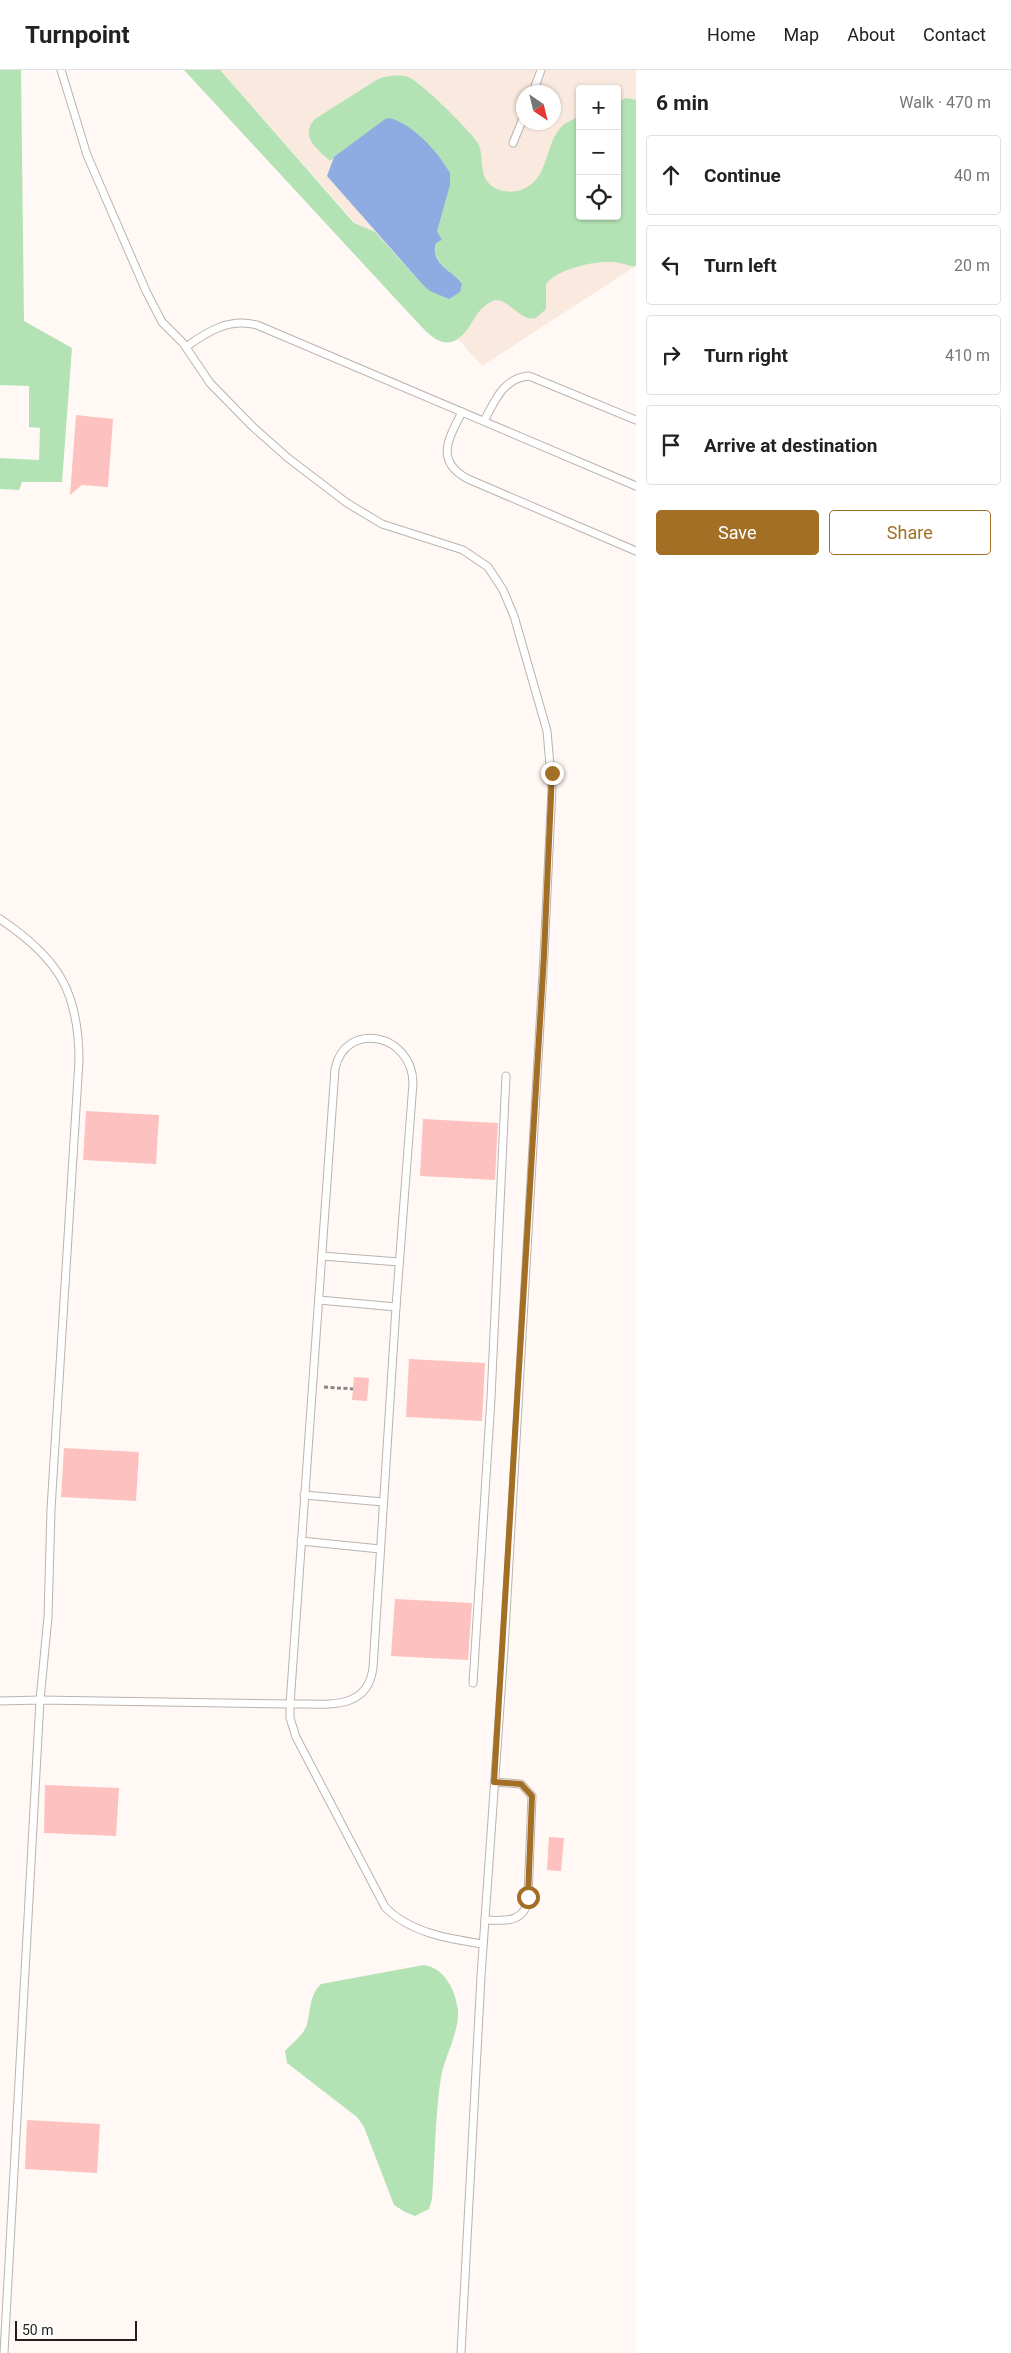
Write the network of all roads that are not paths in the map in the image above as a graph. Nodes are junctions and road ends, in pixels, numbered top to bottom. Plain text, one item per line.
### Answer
1 (61, 70) edge
2 (541, 70) edge
3 (536, 85) edge
4 (518, 130) edge
5 (513, 143) dead end
6 (186, 347) junction
7 (462, 412) junction
8 (636, 420) edge
9 (484, 421) junction
10 (636, 486) edge
11 (636, 550) edge
12 (0, 919) edge
13 (506, 1076) dead end
14 (322, 1256) junction
15 (399, 1262) junction
16 (320, 1300) junction
17 (396, 1308) junction
18 (304, 1495) junction
19 (383, 1502) junction
20 (301, 1541) junction
21 (380, 1549) junction
22 (473, 1683) dead end
23 (40, 1700) junction
24 (0, 1701) edge
25 (290, 1704) junction
26 (494, 1782) junction
27 (485, 1920) junction
28 (483, 1944) junction
29 (4, 2353) edge
30 (461, 2353) edge

1 - 6 lane
2 - 3 lane
4 - 5 lane
6 - 7 lane
6 - 26 lane
7 - 9 lane
7 - 11 lane
8 - 9 lane
9 - 10 lane
12 - 23 lane
13 - 22 lane
14 - 15 lane
14 - 15 lane
14 - 16 lane
15 - 17 lane
16 - 17 lane
16 - 18 lane
17 - 19 lane
18 - 19 lane
18 - 20 lane
19 - 21 lane
20 - 21 lane
20 - 25 lane
21 - 25 lane
23 - 24 lane
23 - 25 lane
23 - 29 lane
25 - 28 lane
26 - 27 lane
26 - 27 lane
27 - 28 lane
28 - 30 lane

